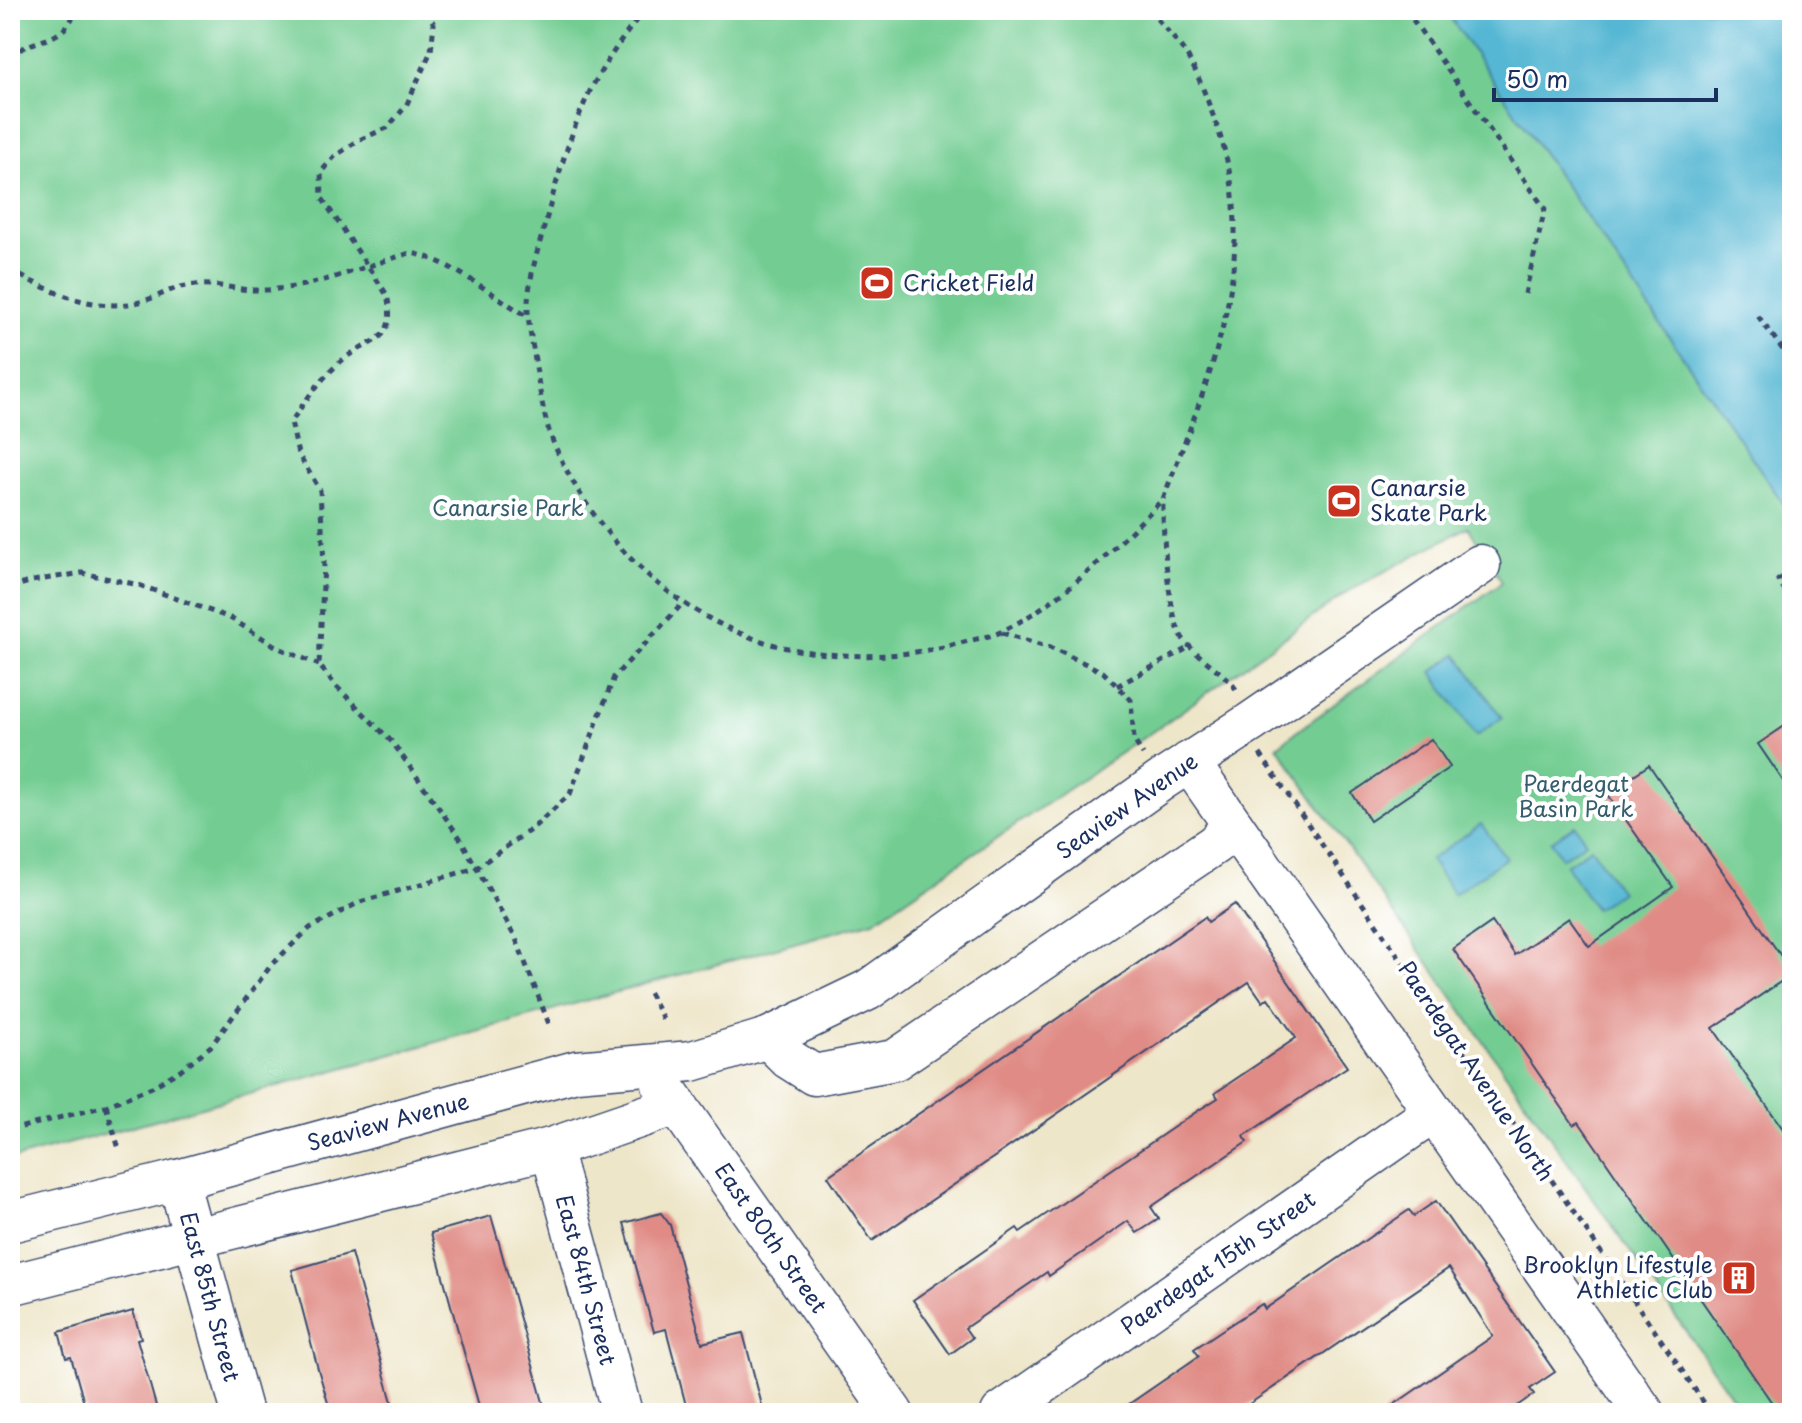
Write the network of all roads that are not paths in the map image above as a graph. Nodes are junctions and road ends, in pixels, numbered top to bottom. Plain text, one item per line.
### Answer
1 (1480, 565) dead end
2 (1189, 762) junction
3 (1233, 825) junction
4 (768, 1038) junction
5 (648, 1064) junction
6 (677, 1105) junction
7 (1434, 1112) junction
8 (551, 1148) junction
9 (178, 1180) junction
10 (10, 1222) edge
11 (194, 1238) junction
12 (10, 1285) edge
13 (1633, 1409) edge
14 (242, 1413) edge
15 (622, 1413) edge
16 (893, 1413) edge
17 (1001, 1413) edge

1 - 2 street, Seaview Avenue
2 - 3 street
2 - 4 street, Seaview Avenue
3 - 4 street
3 - 7 street
4 - 5 street, Seaview Avenue
5 - 6 street, East 80th Street
5 - 9 street, Seaview Avenue
6 - 8 street
6 - 16 street, East 80th Street
7 - 13 street
7 - 17 street, Paerdegat 15th Street
8 - 11 street
8 - 15 street, East 84th Street
9 - 10 street, Seaview Avenue
9 - 11 street, East 85th Street
11 - 12 street
11 - 14 street, East 85th Street

